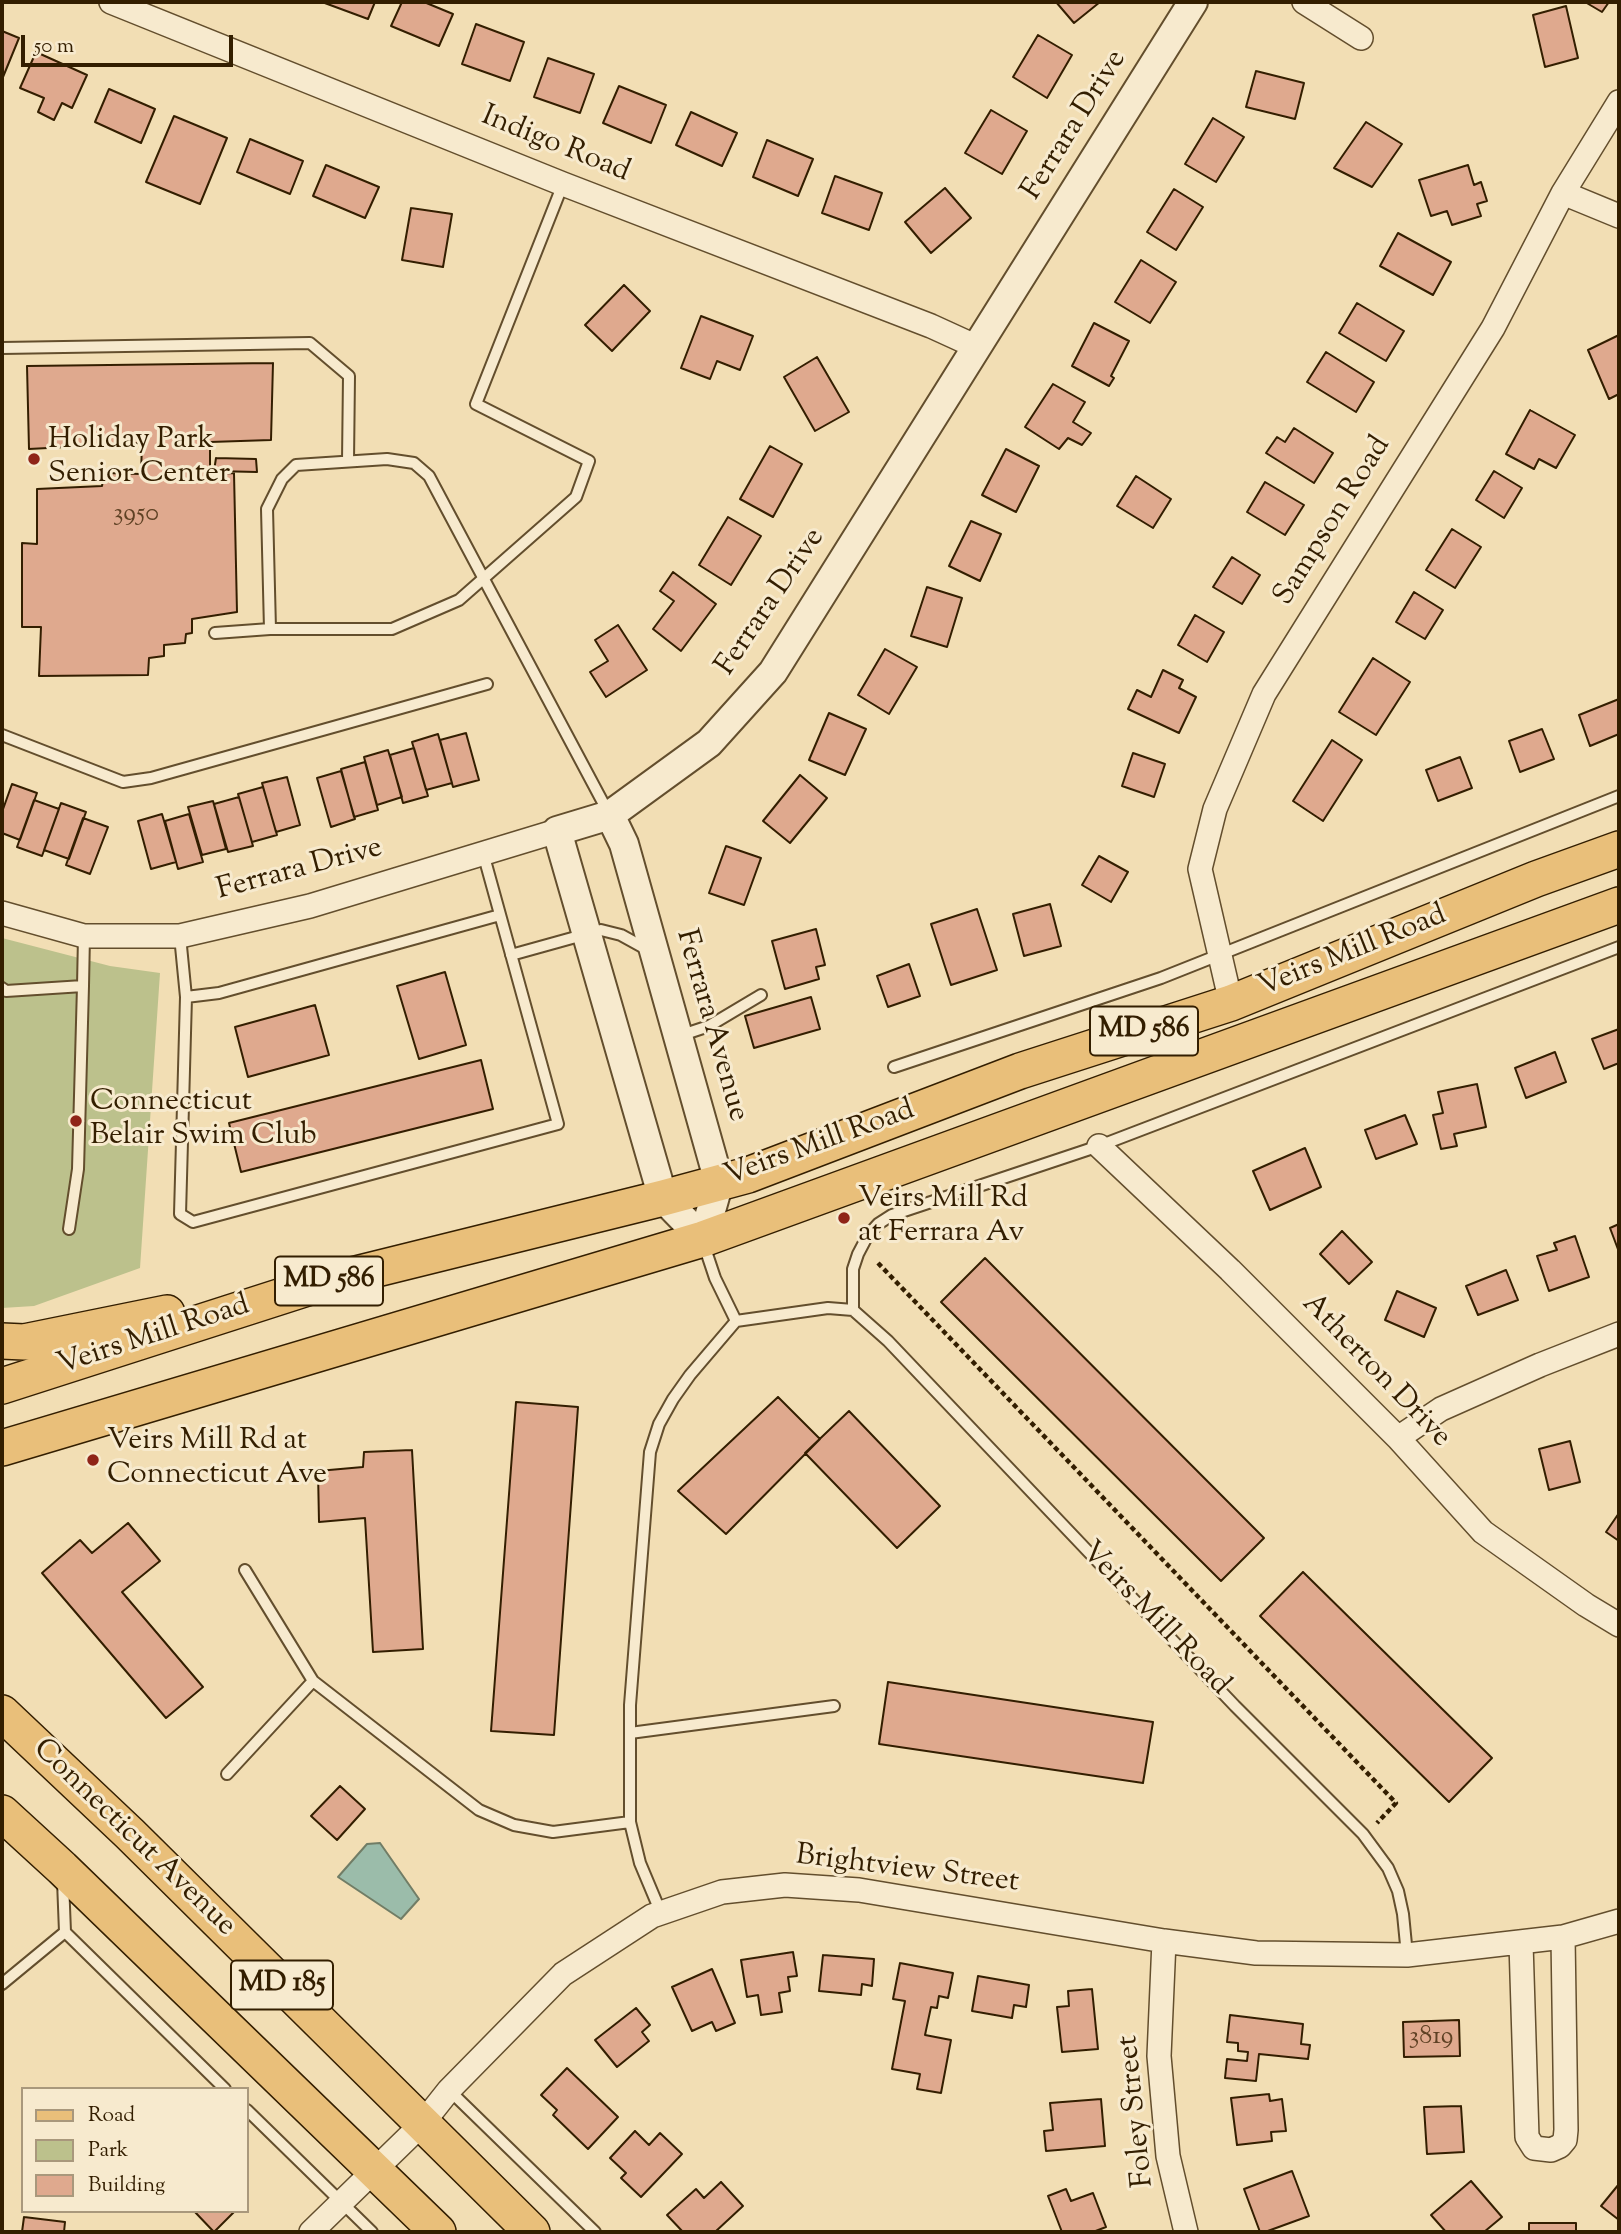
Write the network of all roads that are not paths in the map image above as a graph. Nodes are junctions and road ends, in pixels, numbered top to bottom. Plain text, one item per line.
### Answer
1 (111, 2) edge
2 (1193, 2) edge
3 (1304, 2) edge
4 (1361, 38) dead end
5 (1619, 102) edge
6 (563, 184) junction
7 (1563, 193) junction
8 (1619, 216) edge
9 (977, 347) junction
10 (2, 348) edge
11 (348, 461) junction
12 (485, 578) junction
13 (270, 629) junction
14 (215, 633) dead end
15 (487, 684) dead end
16 (2, 735) edge
17 (1619, 796) edge
18 (610, 815) junction
19 (558, 831) junction
20 (1619, 849) edge
21 (483, 853) junction
22 (1619, 905) edge
23 (2, 913) edge
24 (500, 915) junction
25 (586, 932) junction
26 (84, 936) junction
27 (180, 936) junction
28 (1619, 947) edge
29 (1221, 953) junction
30 (656, 954) junction
31 (512, 955) junction
32 (83, 986) junction
33 (2, 988) edge
34 (761, 995) dead end
35 (186, 997) junction
36 (1231, 1003) junction
37 (679, 1036) junction
38 (894, 1067) dead end
39 (1099, 1146) junction
40 (719, 1182) junction
41 (663, 1198) junction
42 (69, 1229) dead end
43 (702, 1239) junction
44 (332, 1280) junction
45 (853, 1310) junction
46 (736, 1321) junction
47 (1619, 1334) edge
48 (2, 1341) edge
49 (2, 1385) edge
50 (1398, 1438) junction
51 (2, 1448) edge
52 (245, 1570) dead end
53 (1619, 1625) edge
54 (313, 1681) junction
55 (834, 1706) dead end
56 (2, 1713) edge
57 (630, 1733) junction
58 (227, 1774) dead end
59 (2, 1813) edge
60 (630, 1822) junction
61 (62, 1868) junction
62 (661, 1913) junction
63 (1619, 1921) edge
64 (65, 1932) junction
65 (1563, 1937) junction
66 (1164, 1941) junction
67 (1521, 1942) junction
68 (1407, 1955) junction
69 (2, 1984) edge
70 (223, 2087) edge
71 (449, 2090) junction
72 (248, 2111) edge
73 (422, 2124) junction
74 (374, 2170) junction
75 (341, 2202) junction
76 (311, 2232) edge
77 (372, 2232) edge
78 (438, 2232) edge
79 (532, 2232) edge
80 (595, 2232) edge
81 (1186, 2232) edge

1 - 6 street, Indigo Road
2 - 9 street, Ferrara Drive
3 - 4 street
5 - 7 street, Sampson Road
6 - 9 street, Indigo Road
6 - 12 lane
7 - 8 street
7 - 29 street, Sampson Road
9 - 18 street, Ferrara Drive
10 - 11 lane
11 - 12 lane
11 - 13 lane
12 - 13 lane
12 - 18 lane
13 - 14 lane
15 - 16 lane
17 - 29 lane, Veirs Mill Road
18 - 19 street, Ferrara Drive
18 - 30 street, Ferrara Avenue
19 - 21 street, Ferrara Drive
19 - 25 street
20 - 36 main road, Veirs Mill Road / MD 586
21 - 24 lane
21 - 27 street, Ferrara Drive
22 - 43 main road, Veirs Mill Road / MD 586
23 - 26 street, Ferrara Drive
24 - 31 lane
24 - 35 lane
25 - 30 lane
25 - 31 lane
25 - 41 street
26 - 27 street, Ferrara Drive
26 - 32 lane
27 - 35 lane
28 - 39 lane
29 - 36 street, Sampson Road
29 - 38 lane, Veirs Mill Road
30 - 37 street, Ferrara Avenue
31 - 35 lane
32 - 33 lane
32 - 42 lane
34 - 37 lane
36 - 40 main road, Veirs Mill Road / MD 586
37 - 40 street, Ferrara Avenue
39 - 45 lane
39 - 50 street, Atherton Drive
40 - 41 main road, Veirs Mill Road / MD 586
40 - 43 street
41 - 43 street
41 - 44 main road, Veirs Mill Road / MD 586
43 - 46 lane
43 - 51 main road, Veirs Mill Road / MD 586
44 - 48 main road
44 - 49 main road, Veirs Mill Road / MD 586
45 - 46 lane
45 - 68 lane, Veirs Mill Road
46 - 57 lane
47 - 50 street
50 - 53 street, Atherton Drive
52 - 54 lane
54 - 58 lane
54 - 60 lane
55 - 57 lane
56 - 73 main road, Connecticut Avenue / MD 185
57 - 60 lane
59 - 61 main road, MD 185
60 - 62 lane
61 - 64 lane
61 - 74 main road, MD 185
62 - 66 street, Brightview Street
62 - 71 street, Brightview Street
63 - 65 street, Brightview Street
64 - 69 lane
64 - 70 lane
65 - 67 street, Brightview Street
65 - 67 street
66 - 68 street, Brightview Street
66 - 81 street, Foley Street
67 - 68 street, Brightview Street
71 - 73 street, Brightview Street
71 - 80 lane
72 - 75 lane
73 - 74 street, Brightview Street
73 - 79 main road, Connecticut Avenue / MD 185
74 - 75 street, Brightview Street
74 - 78 main road, MD 185
75 - 76 street, Brightview Street
75 - 77 lane

